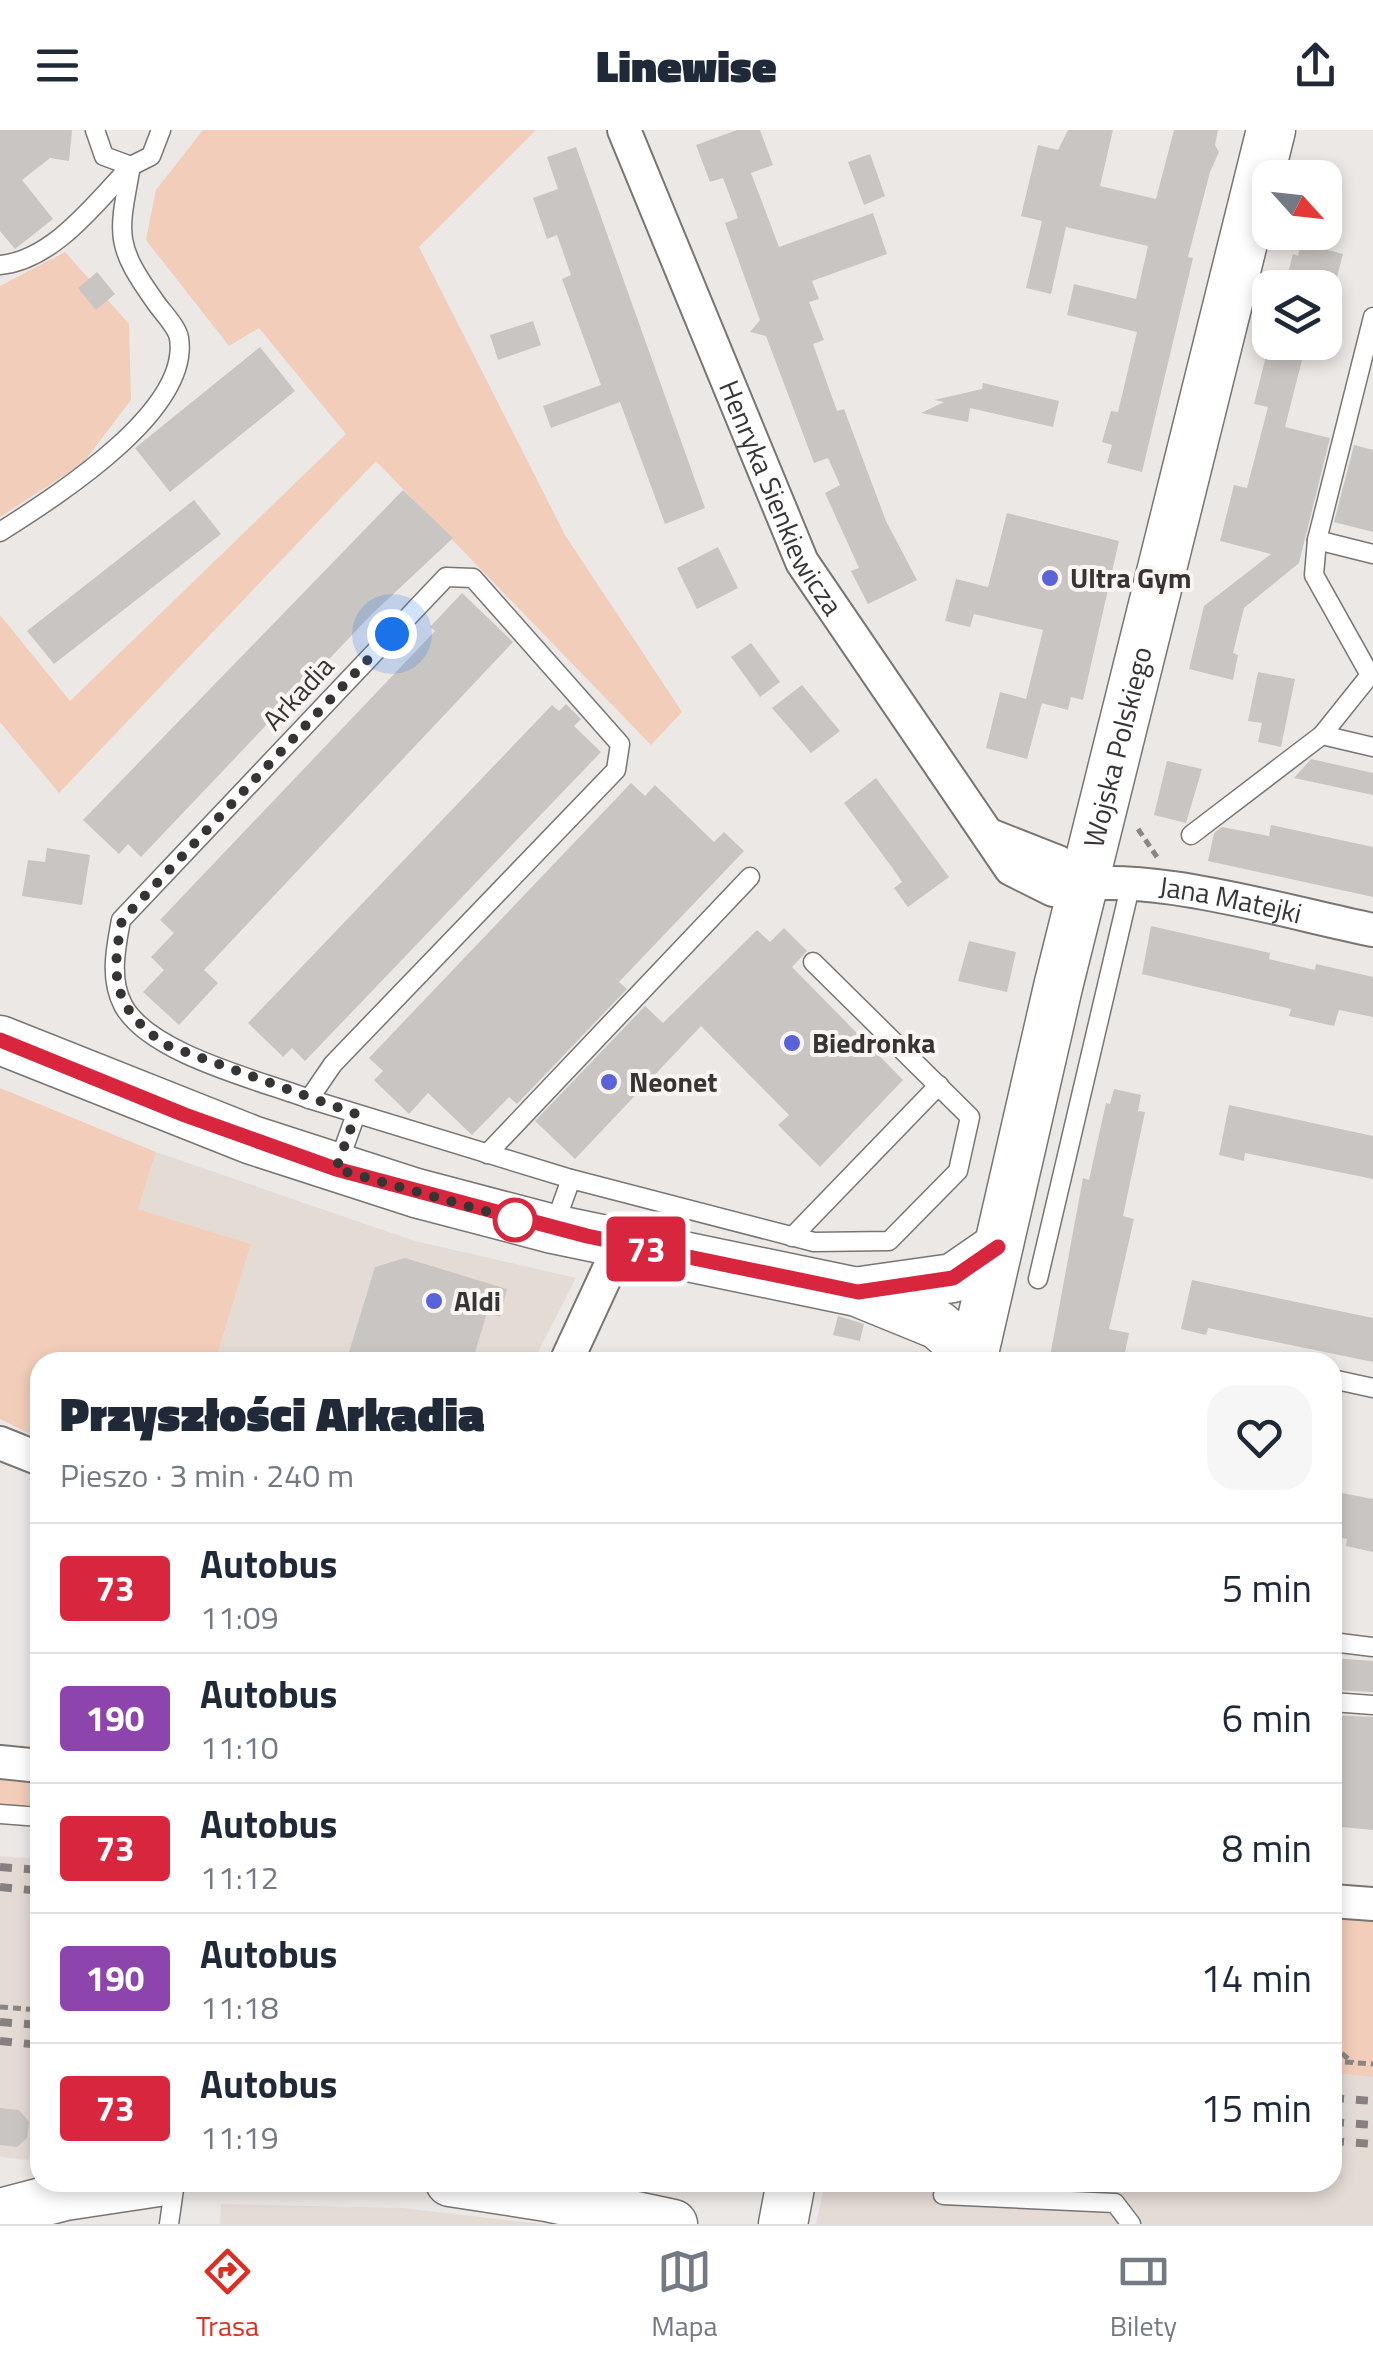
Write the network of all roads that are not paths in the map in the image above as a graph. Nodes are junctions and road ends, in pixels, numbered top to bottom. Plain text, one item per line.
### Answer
1 (95, 130) edge
2 (161, 130) edge
3 (624, 130) edge
4 (1271, 130) edge
5 (131, 166) junction
6 (0, 265) edge
7 (1373, 317) edge
8 (0, 532) edge
9 (1317, 540) junction
10 (1373, 554) edge
11 (1372, 670) edge
12 (1322, 735) junction
13 (1373, 747) edge
14 (1191, 835) dead end
15 (750, 877) dead end
16 (1084, 880) junction
17 (1131, 883) junction
18 (1373, 930) edge
19 (813, 962) dead end
20 (0, 1040) edge
21 (939, 1086) junction
22 (309, 1099) junction
23 (356, 1114) junction
24 (487, 1154) junction
25 (336, 1169) junction
26 (571, 1179) junction
27 (553, 1229) junction
28 (792, 1237) junction
29 (621, 1244) junction
30 (998, 1247) junction
31 (1038, 1278) dead end
32 (858, 1292) junction
33 (571, 1352) edge
34 (966, 1352) edge
35 (975, 1352) edge
36 (1342, 1381) edge
37 (1373, 1388) edge
38 (0, 1443) edge
39 (30, 1455) edge
40 (1342, 1643) edge
41 (1373, 1647) edge
42 (1342, 1703) edge
43 (1373, 1705) edge
44 (0, 1762) edge
45 (30, 1765) edge
46 (0, 1814) edge
47 (30, 1816) edge
48 (1342, 1902) edge
49 (1373, 1904) edge
50 (92, 2192) edge
51 (174, 2192) edge
52 (515, 2192) edge
53 (789, 2192) edge
54 (943, 2195) dead end
55 (0, 2213) edge
56 (169, 2224) edge
57 (673, 2224) edge
58 (783, 2224) edge
59 (1131, 2224) edge

1 - 5 lane
2 - 5 lane
3 - 16 street, Henryka Sienkiewicza
4 - 16 street, Wojska Polskiego
5 - 6 lane
5 - 8 lane
7 - 9 lane
9 - 10 lane
9 - 11 lane
11 - 12 lane
12 - 13 lane
12 - 14 lane
15 - 24 lane
16 - 17 street, Jana Matejki
16 - 30 street, Wojska Polskiego
17 - 18 street, Jana Matejki
17 - 31 lane
19 - 21 lane
20 - 25 street
21 - 28 lane
21 - 28 lane
22 - 22 lane, Arkadia
22 - 23 lane
23 - 24 lane
23 - 25 lane
24 - 26 lane
25 - 27 street
26 - 27 lane
26 - 28 lane
27 - 29 street
29 - 32 street
29 - 33 street
30 - 32 street
30 - 35 street, Wojska Polskiego
32 - 34 street
36 - 37 lane
38 - 39 street
40 - 41 lane
42 - 43 lane
44 - 45 street
46 - 47 lane
48 - 49 street
50 - 55 street
51 - 56 lane
52 - 57 street
53 - 58 street
54 - 59 lane

